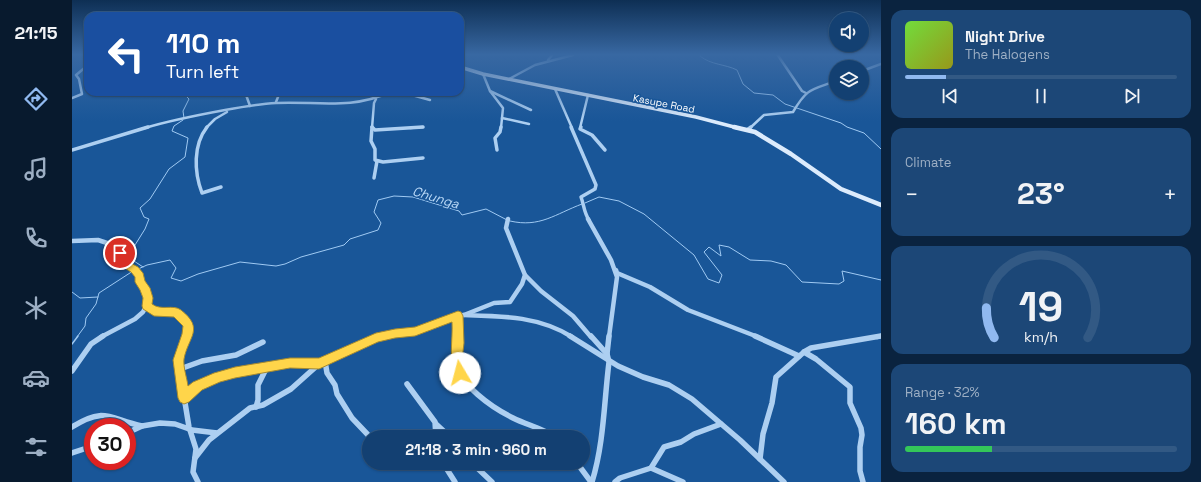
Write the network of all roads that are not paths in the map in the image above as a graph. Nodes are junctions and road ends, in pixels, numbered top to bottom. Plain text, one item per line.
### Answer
1 (77, 76) edge
2 (484, 76) edge
3 (496, 76) edge
4 (515, 76) edge
5 (792, 76) edge
6 (509, 79) junction
7 (829, 85) edge
8 (555, 89) junction
9 (490, 91) junction
10 (806, 93) junction
11 (588, 95) junction
12 (246, 96) edge
13 (278, 96) edge
14 (383, 96) edge
15 (416, 96) edge
16 (72, 98) edge
17 (377, 99) junction
18 (430, 100) dead end
19 (276, 102) junction
20 (250, 106) junction
21 (234, 109) junction
22 (530, 110) dead end
23 (502, 118) junction
24 (529, 124) dead end
25 (372, 127) junction
26 (423, 127) dead end
27 (747, 130) junction
28 (72, 150) edge
29 (497, 150) dead end
30 (604, 150) dead end
31 (423, 158) dead end
32 (377, 161) junction
33 (374, 178) dead end
34 (221, 187) dead end
35 (881, 205) edge
36 (507, 220) dead end
37 (72, 241) edge
38 (615, 270) junction
39 (525, 274) junction
40 (147, 306) junction
41 (464, 315) junction
42 (458, 316) junction
43 (881, 336) edge
44 (263, 342) dead end
45 (804, 352) junction
46 (606, 354) junction
47 (799, 356) junction
48 (325, 361) junction
49 (609, 362) junction
50 (319, 364) junction
51 (267, 367) junction
52 (180, 369) junction
53 (72, 371) edge
54 (407, 384) dead end
55 (184, 398) junction
56 (256, 407) junction
57 (436, 424) junction
58 (721, 424) junction
59 (143, 426) junction
60 (72, 427) edge
61 (189, 427) junction
62 (136, 429) edge
63 (363, 430) edge
64 (436, 430) edge
65 (442, 430) edge
66 (545, 430) edge
67 (217, 433) junction
68 (84, 449) edge
69 (72, 453) edge
70 (195, 458) junction
71 (760, 459) junction
72 (651, 468) junction
73 (447, 470) edge
74 (479, 470) edge
75 (583, 470) edge
76 (198, 482) edge
77 (455, 482) edge
78 (492, 482) edge
79 (592, 482) edge
80 (615, 482) edge
81 (683, 482) edge
82 (784, 482) edge
83 (862, 482) edge

1 - 16 street
2 - 9 street
3 - 6 street, Kasupe Road
4 - 6 street
5 - 10 street
6 - 8 street, Kasupe Road
7 - 10 street
8 - 11 street, Kasupe Road
8 - 38 street
9 - 22 street
9 - 23 street
10 - 27 street
11 - 27 street, Kasupe Road
11 - 30 street
12 - 20 street
13 - 19 street
14 - 17 street
15 - 18 street
17 - 19 street
17 - 25 street
19 - 20 street
20 - 21 street
21 - 28 street
21 - 34 street
23 - 24 street
23 - 29 street
25 - 26 street
25 - 32 street
27 - 35 street, Kasupe Road
31 - 32 street
32 - 33 street
36 - 39 street
37 - 40 street
38 - 46 street
38 - 47 street
39 - 41 street
39 - 46 street
40 - 52 street
40 - 53 street
41 - 42 street
41 - 49 street
42 - 48 street
42 - 66 street
43 - 45 street
44 - 52 street
45 - 47 street
45 - 83 street
46 - 49 street
47 - 71 street
48 - 50 street
48 - 63 street
49 - 58 street
49 - 79 street
50 - 51 street
50 - 56 street
51 - 55 street
51 - 56 street
52 - 55 street
54 - 57 street
55 - 61 street
56 - 67 street
57 - 64 street
57 - 65 street
58 - 71 street
58 - 72 street
59 - 60 street
59 - 61 street
59 - 62 street
61 - 67 street
61 - 70 street
67 - 70 street
68 - 69 street
70 - 76 street
71 - 82 street
72 - 80 street
72 - 81 street
73 - 77 street
74 - 78 street
75 - 79 street

